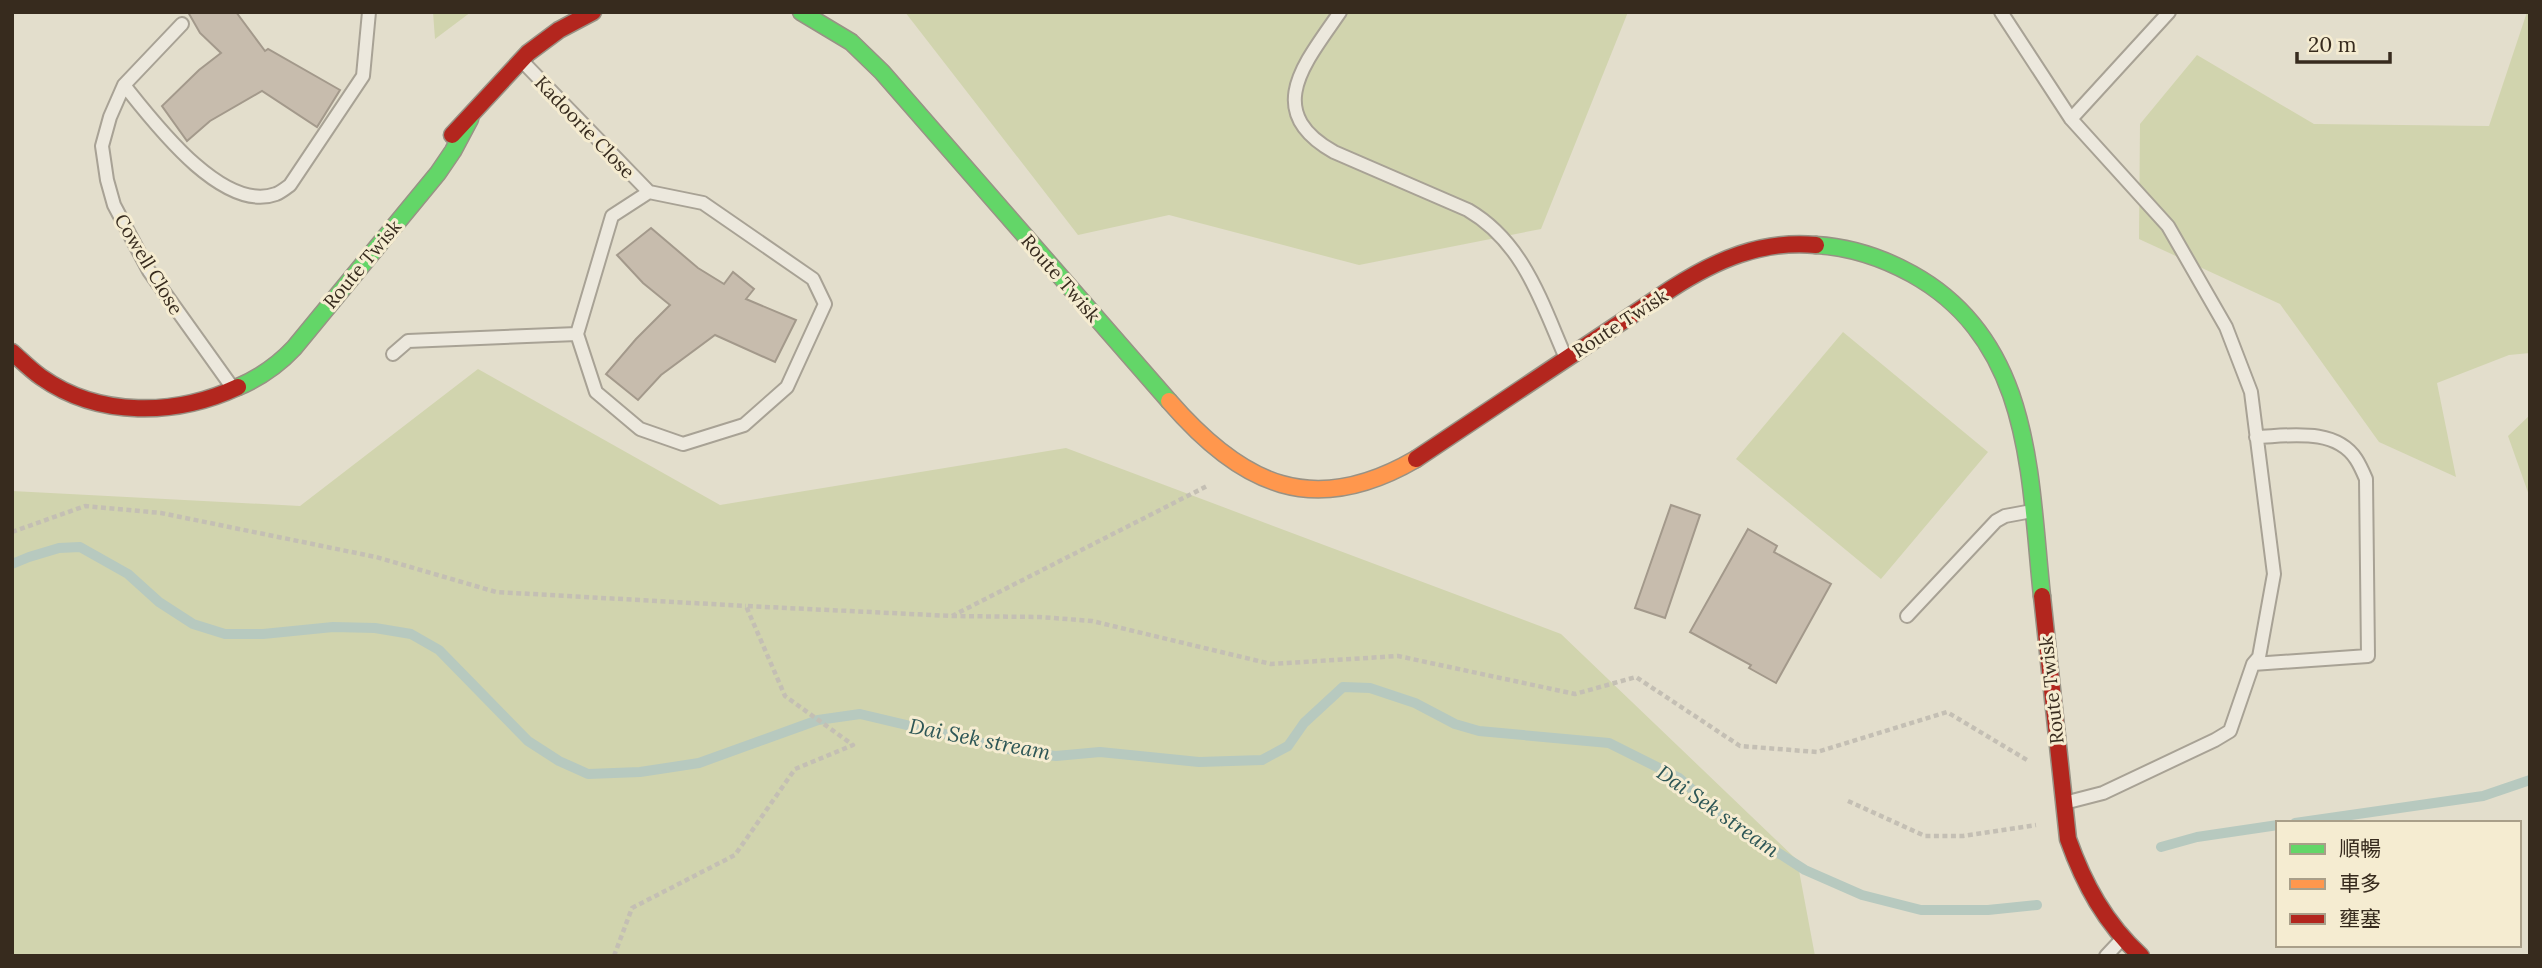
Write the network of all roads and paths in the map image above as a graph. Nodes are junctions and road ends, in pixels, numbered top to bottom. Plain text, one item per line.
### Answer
1 (369, 12) edge
2 (593, 12) edge
3 (802, 12) edge
4 (1340, 12) edge
5 (2001, 12) edge
6 (2169, 12) edge
7 (182, 24) dead end
8 (522, 61) junction
9 (124, 85) junction
10 (470, 119) junction
11 (2071, 119) junction
12 (428, 159) dead end
13 (649, 192) junction
14 (577, 334) junction
15 (12, 352) edge
16 (393, 354) dead end
17 (258, 359) dead end
18 (1566, 359) junction
19 (234, 390) junction
20 (2256, 437) junction
21 (1241, 468) junction
22 (2033, 511) junction
23 (12, 532) edge
24 (746, 606) junction
25 (952, 616) junction
26 (1907, 616) dead end
27 (2253, 664) junction
28 (2060, 780) junction
29 (1848, 801) dead end
30 (2063, 803) junction
31 (2065, 821) junction
32 (2121, 939) junction
33 (614, 956) edge
34 (2106, 956) edge
35 (2141, 956) edge

1 - 9 lane
2 - 8 main road, Route Twisk
3 - 21 main road, Route Twisk
4 - 18 lane
5 - 11 lane
6 - 11 lane
7 - 9 lane, Cowell Close
8 - 10 main road, Route Twisk
8 - 13 lane, Kadoorie Close
9 - 19 lane, Cowell Close
10 - 12 main road, Route Twisk
10 - 19 main road, Route Twisk
11 - 20 lane
13 - 14 lane, Kadoorie Close
13 - 14 lane, Kadoorie Close
14 - 16 lane
15 - 19 main road, Route Twisk
17 - 19 main road
18 - 21 main road, Route Twisk
18 - 22 main road, Route Twisk
20 - 27 lane
20 - 27 lane
21 - 25 path
22 - 26 lane
22 - 28 main road, Route Twisk
23 - 24 path
24 - 25 path
24 - 33 path
25 - 28 path
27 - 30 lane
28 - 30 main road, Route Twisk
29 - 31 path
30 - 31 main road, Route Twisk
31 - 32 main road, Route Twisk
32 - 34 lane
32 - 35 main road, Route Twisk

